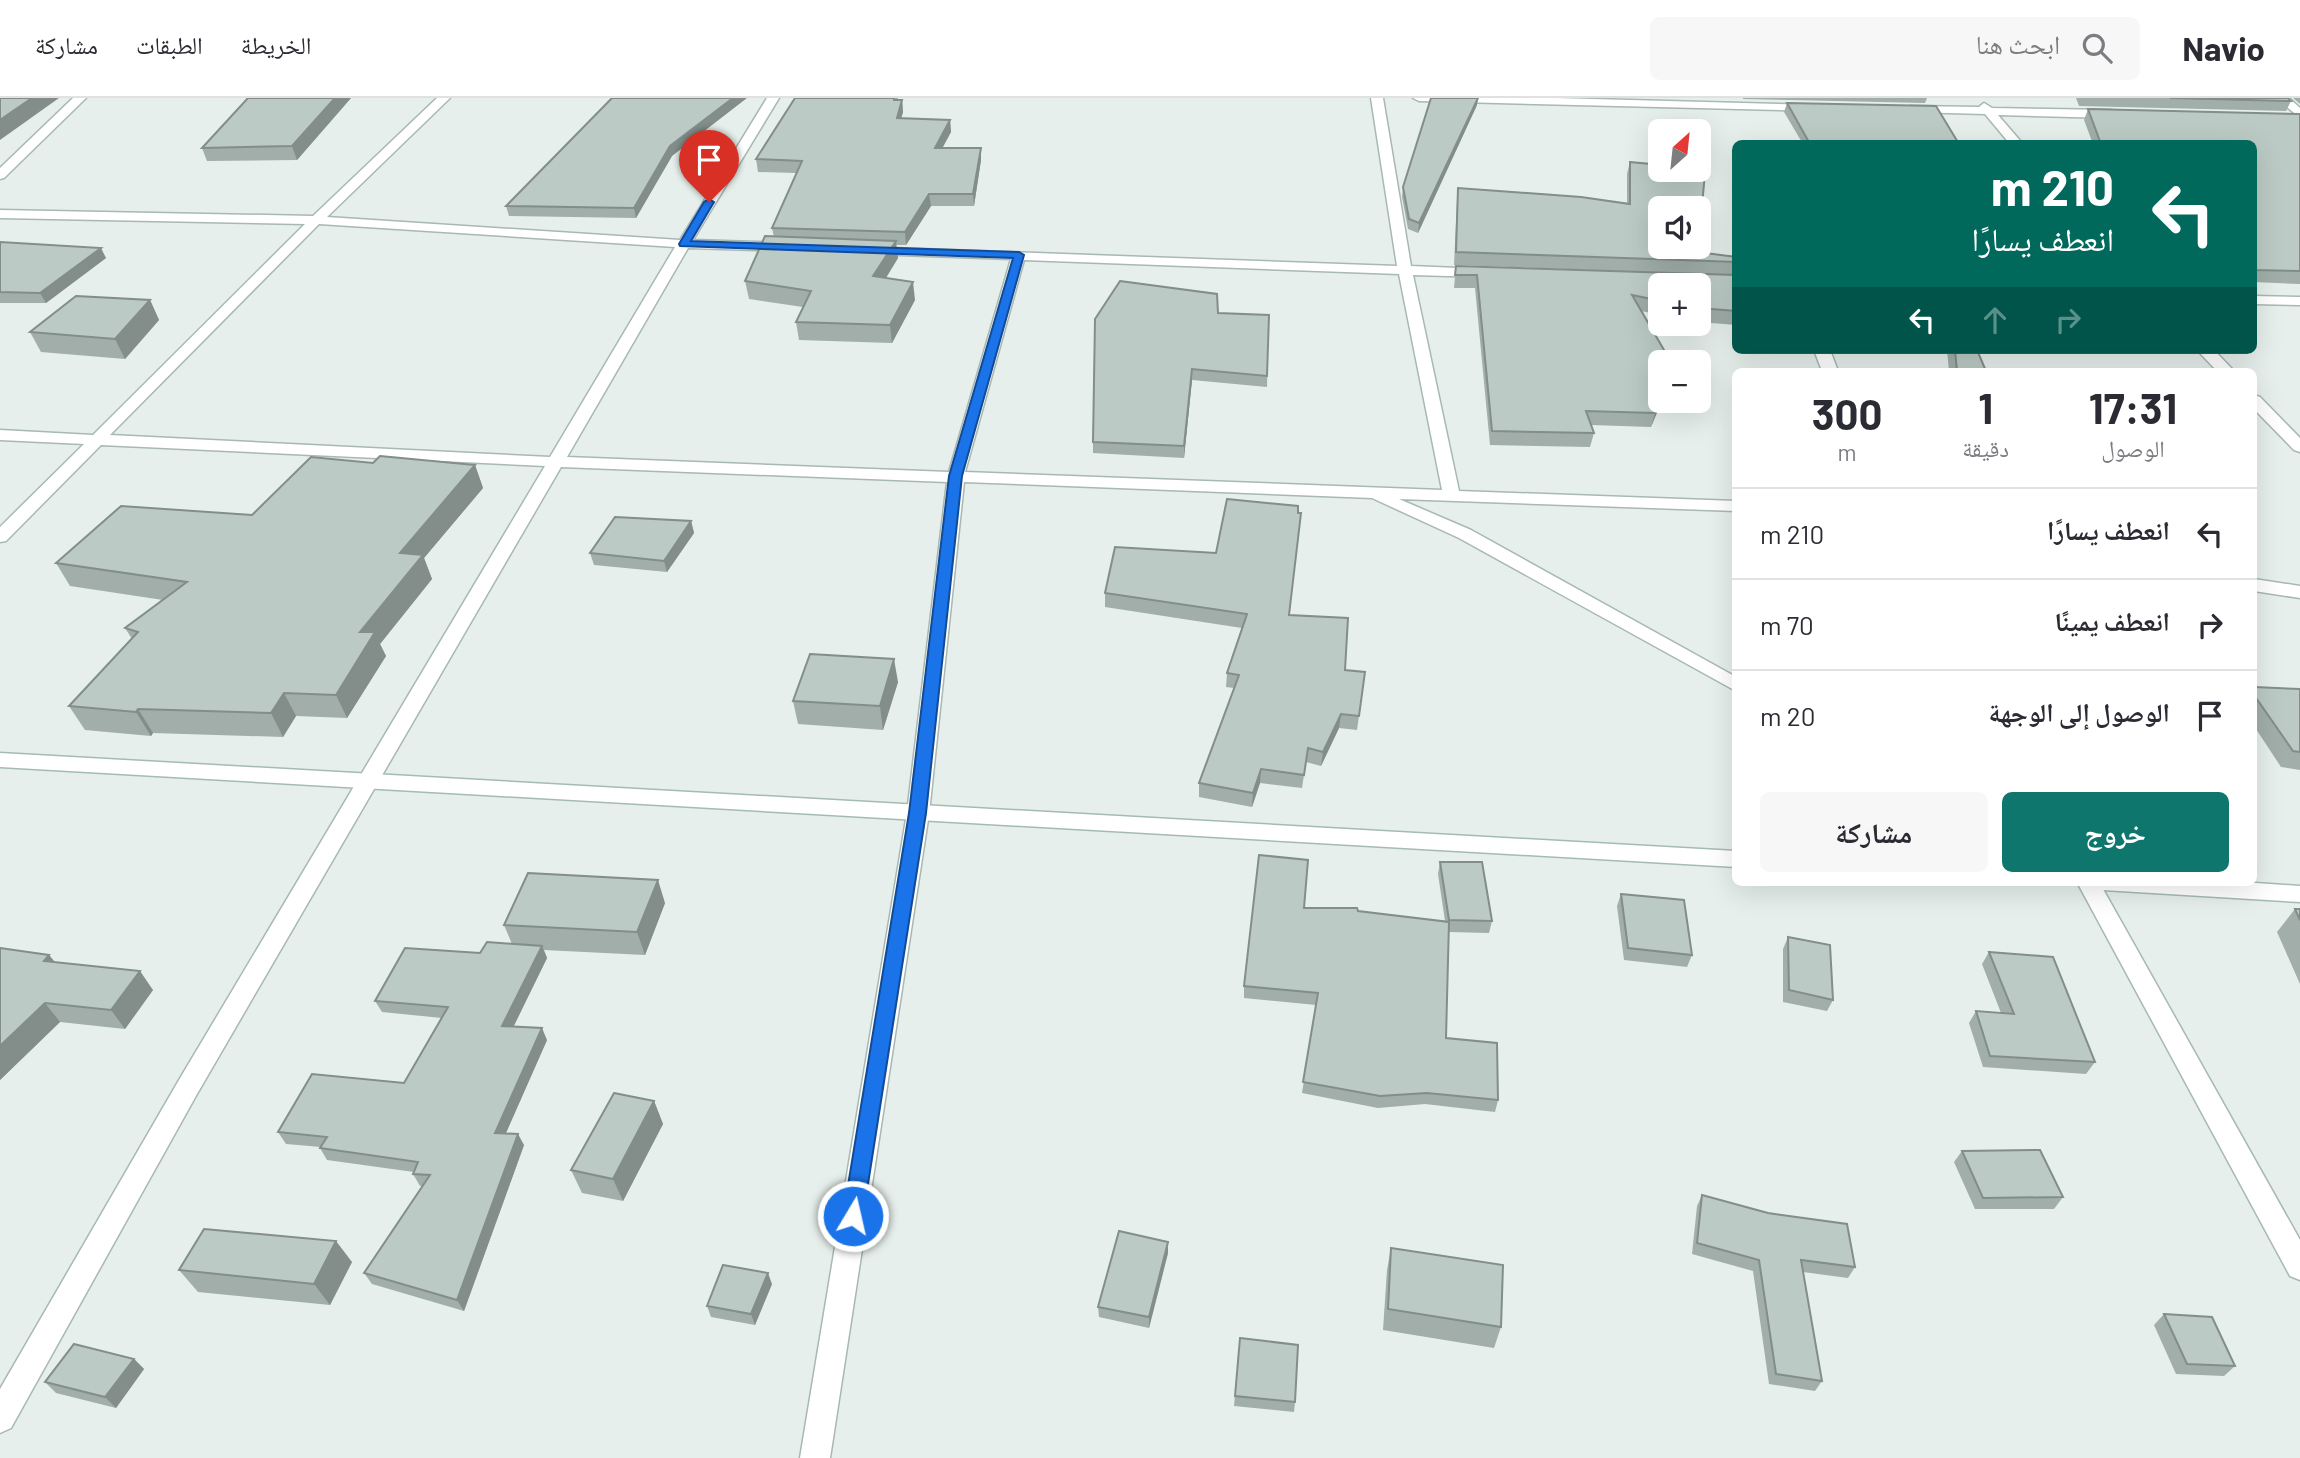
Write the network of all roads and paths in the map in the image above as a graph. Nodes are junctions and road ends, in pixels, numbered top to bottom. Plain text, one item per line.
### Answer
1 (80, 98) edge
2 (444, 98) edge
3 (773, 98) edge
4 (1377, 98) edge
5 (1419, 98) edge
6 (1977, 98) edge
7 (2282, 98) edge
8 (1696, 102) edge
9 (1822, 108) edge
10 (1891, 109) edge
11 (1988, 111) junction
12 (2124, 114) edge
13 (2300, 116) edge
14 (2286, 118) edge
15 (2013, 140) edge
16 (3, 171) edge
17 (0, 214) edge
18 (316, 220) junction
19 (684, 244) junction
20 (809, 248) edge
21 (851, 249) edge
22 (1019, 255) junction
23 (1405, 270) junction
24 (1502, 274) edge
25 (2257, 300) edge
26 (2300, 301) edge
27 (2209, 354) edge
28 (2223, 368) edge
29 (2257, 403) edge
30 (0, 435) edge
31 (99, 438) junction
32 (2300, 447) edge
33 (556, 462) junction
34 (956, 476) junction
35 (1367, 491) junction
36 (1451, 494) junction
37 (1732, 506) edge
38 (0, 537) edge
39 (2257, 585) edge
40 (2300, 592) edge
41 (1732, 683) edge
42 (0, 760) edge
43 (368, 783) junction
44 (918, 813) junction
45 (1732, 859) edge
46 (2090, 886) edge
47 (2169, 886) edge
48 (2300, 894) edge
49 (2300, 1267) edge
50 (0, 1418) edge
51 (814, 1458) edge

1 - 16 street
2 - 18 street
3 - 19 street
4 - 23 street
5 - 8 street
6 - 11 street
7 - 13 street
8 - 9 street
10 - 11 street
11 - 12 street
11 - 15 street
13 - 14 street
17 - 18 street
18 - 19 street
18 - 31 street
19 - 20 street
19 - 33 street
21 - 22 street
22 - 23 street
22 - 34 street
23 - 24 street
23 - 36 street
25 - 26 street
27 - 28 street
29 - 32 street
30 - 31 street
31 - 33 street
31 - 38 street
33 - 34 street
33 - 43 street
34 - 35 street
34 - 44 street
35 - 36 street
35 - 41 street
36 - 37 street
39 - 40 street
42 - 43 street
43 - 44 street
43 - 50 street
44 - 45 street
44 - 51 street
46 - 49 street
47 - 48 street

